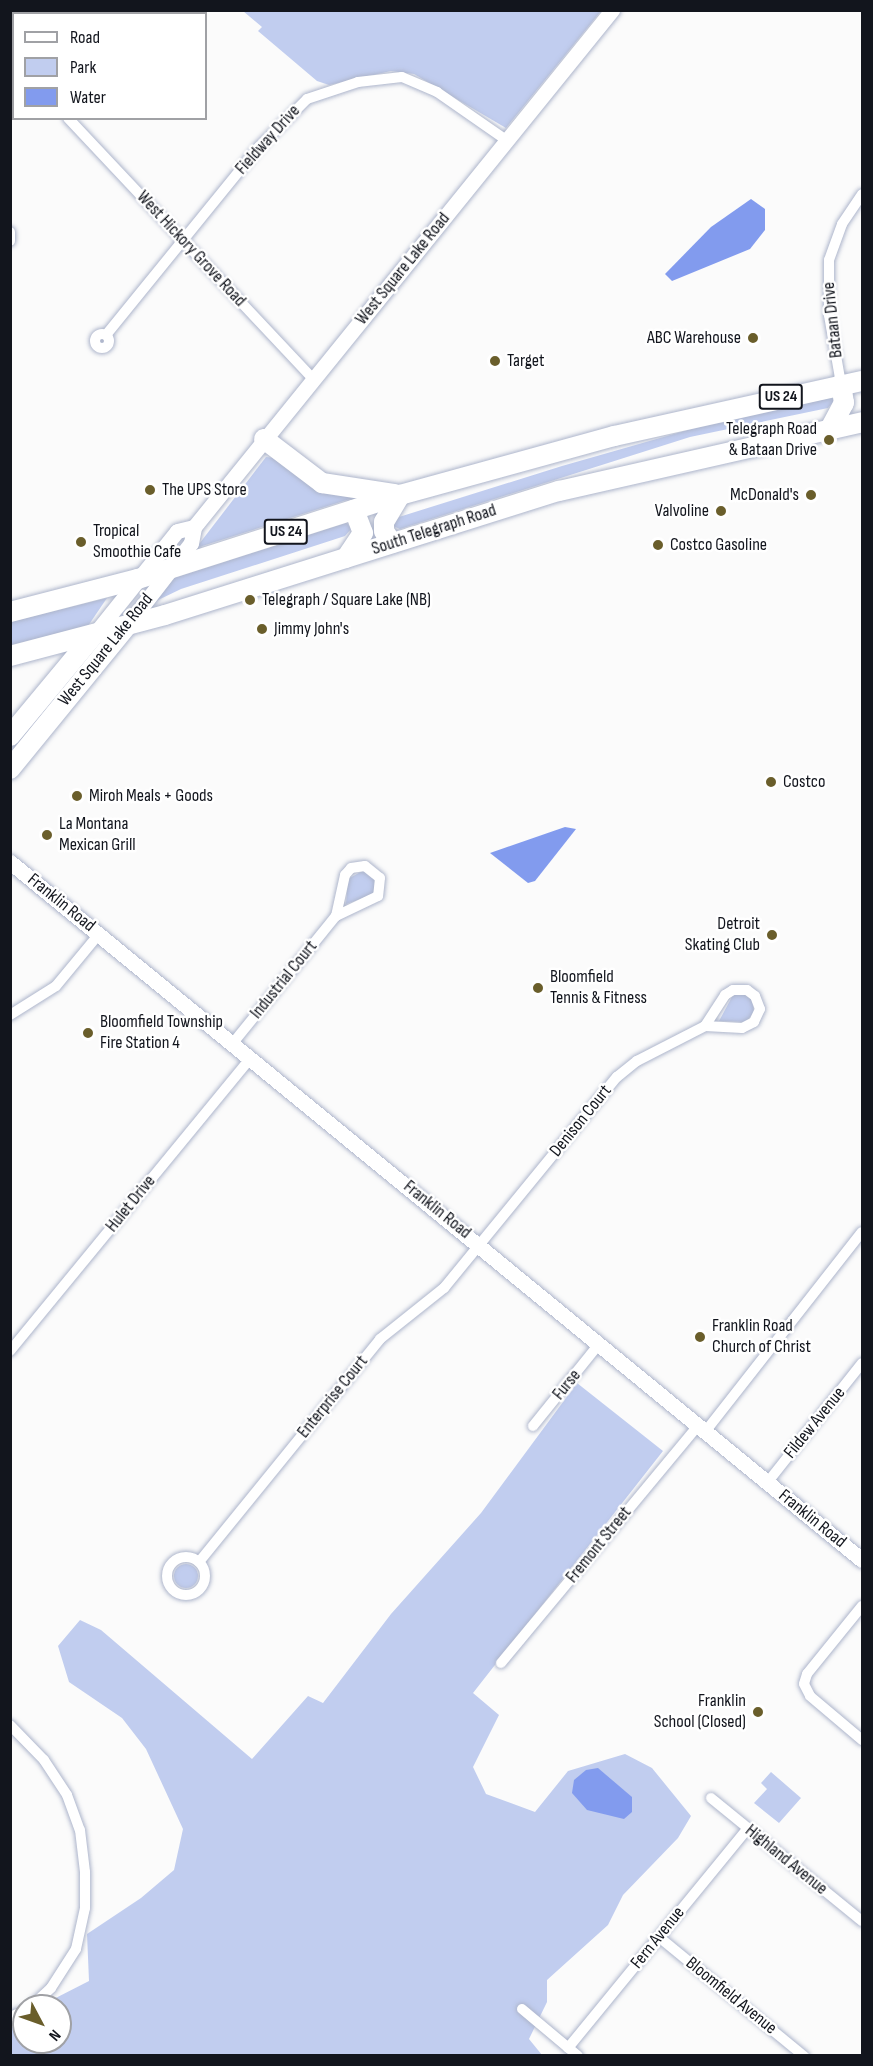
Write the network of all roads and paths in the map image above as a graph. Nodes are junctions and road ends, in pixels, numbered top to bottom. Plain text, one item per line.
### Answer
1 (612, 10) edge
2 (77, 122) edge
3 (506, 140) junction
4 (862, 194) edge
5 (10, 232) edge
6 (10, 241) edge
7 (182, 241) junction
8 (106, 335) dead end
9 (314, 380) junction
10 (862, 381) edge
11 (841, 384) junction
12 (862, 422) edge
13 (830, 429) junction
14 (264, 439) junction
15 (400, 495) junction
16 (354, 510) junction
17 (194, 527) junction
18 (392, 543) junction
19 (346, 558) junction
20 (171, 568) junction
21 (138, 579) junction
22 (10, 612) edge
23 (126, 627) junction
24 (93, 636) junction
25 (10, 656) edge
26 (10, 736) edge
27 (10, 769) edge
28 (10, 862) edge
29 (336, 916) junction
30 (99, 934) junction
31 (10, 1015) edge
32 (705, 1026) junction
33 (232, 1043) junction
34 (251, 1058) junction
35 (862, 1232) edge
36 (480, 1245) junction
37 (599, 1344) junction
38 (10, 1351) edge
39 (862, 1363) edge
40 (533, 1426) dead end
41 (701, 1429) junction
42 (767, 1482) junction
43 (862, 1560) edge
44 (199, 1562) dead end
45 (862, 1606) edge
46 (501, 1663) dead end
47 (10, 1725) edge
48 (862, 1740) edge
49 (711, 1798) dead end
50 (748, 1828) junction
51 (862, 1921) edge
52 (659, 1937) junction
53 (42, 1994) edge
54 (522, 2009) dead end
55 (568, 2048) junction
56 (578, 2055) edge
57 (804, 2055) edge

1 - 3 street, West Square Lake Road
2 - 7 street, West Hickory Grove Road
3 - 7 street, Fieldway Drive
3 - 9 street, West Square Lake Road
4 - 11 street, Bataan Drive
5 - 6 street
7 - 8 street, Fieldway Drive
7 - 9 street, West Hickory Grove Road
9 - 14 street, West Square Lake Road
10 - 11 highway, US 24
11 - 13 highway
11 - 15 highway, US 24
12 - 13 highway, South Telegraph Road / US 24
13 - 18 highway, South Telegraph Road / US 24
14 - 15 highway
14 - 17 street, West Square Lake Road
15 - 16 highway, US 24
15 - 18 highway
16 - 19 highway
16 - 20 highway, US 24
17 - 20 street, West Square Lake Road
17 - 21 street, West Square Lake Road
18 - 19 highway, South Telegraph Road / US 24
19 - 23 highway, South Telegraph Road / US 24
20 - 21 highway, US 24
20 - 23 street, West Square Lake Road
21 - 22 highway, US 24
21 - 24 street, West Square Lake Road
23 - 24 highway, South Telegraph Road / US 24
23 - 27 highway, West Square Lake Road
24 - 25 highway, South Telegraph Road / US 24
24 - 26 highway, West Square Lake Road
28 - 30 street, Franklin Road
29 - 29 street, Industrial Court
29 - 33 street, Industrial Court
30 - 31 street
30 - 33 street, Franklin Road
32 - 32 street, Denison Court
32 - 36 street, Denison Court
33 - 34 street, Franklin Road
34 - 36 street, Franklin Road
34 - 38 street, Hulet Drive
35 - 41 street, Fremont Street
36 - 37 street, Franklin Road
36 - 44 street, Enterprise Court
37 - 40 street, Furse
37 - 41 street, Franklin Road
39 - 42 street, Fildew Avenue
41 - 42 street, Franklin Road
41 - 46 street, Fremont Street
42 - 43 street, Franklin Road
45 - 48 street
47 - 53 street
49 - 50 street, Highland Avenue
50 - 51 street, Highland Avenue
50 - 52 street, Fern Avenue
52 - 55 street, Fern Avenue
52 - 57 street, Bloomfield Avenue
54 - 55 street
55 - 56 street

